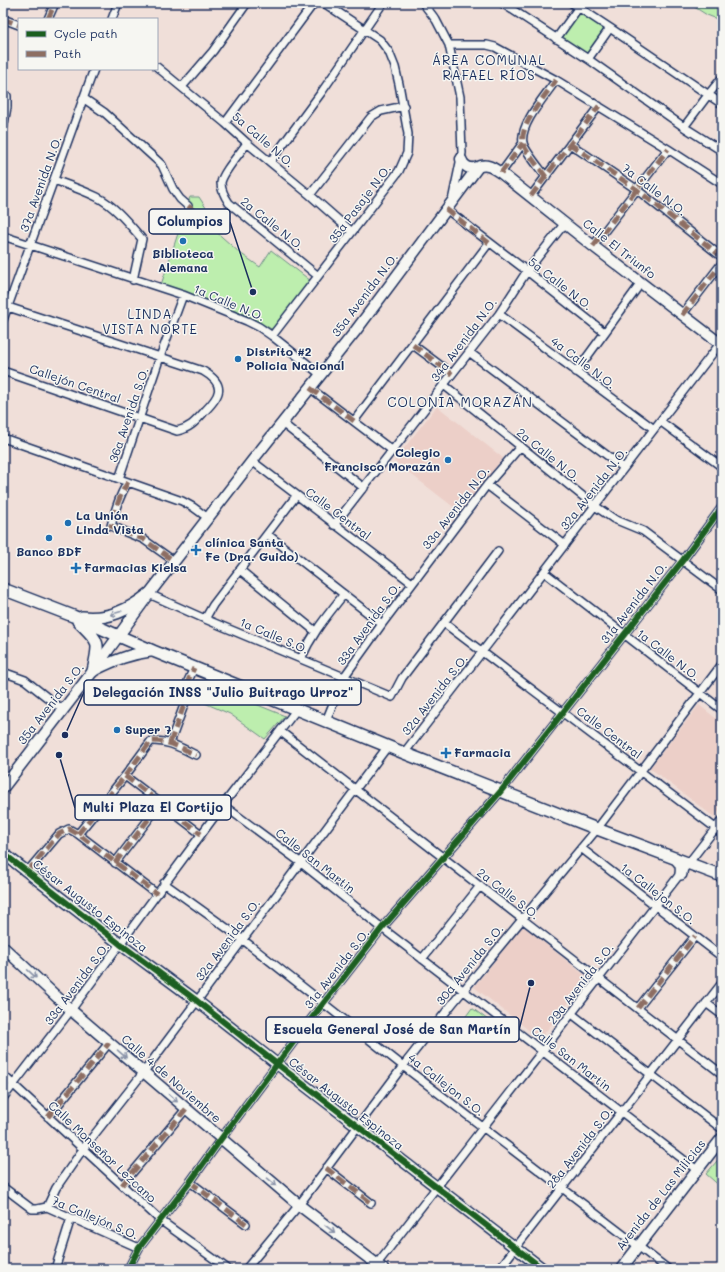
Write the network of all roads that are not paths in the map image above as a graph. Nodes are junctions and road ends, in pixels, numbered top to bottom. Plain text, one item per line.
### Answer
1 (55, 3) edge
2 (118, 3) edge
3 (247, 3) edge
4 (314, 3) edge
5 (324, 3) edge
6 (383, 3) edge
7 (423, 3) edge
8 (502, 3) edge
9 (572, 3) edge
10 (579, 7) junction
11 (48, 18) edge
12 (112, 18) edge
13 (3, 19) edge
14 (18, 25) edge
15 (610, 28) junction
16 (365, 29) junction
17 (556, 39) junction
18 (449, 45) junction
19 (588, 59) junction
20 (158, 68) edge
21 (94, 70) edge
22 (722, 78) edge
23 (556, 80) junction
24 (182, 87) junction
25 (708, 95) junction
26 (7, 96) dead end
27 (83, 98) junction
28 (722, 104) edge
29 (404, 106) junction
30 (599, 106) junction
31 (225, 122) junction
32 (684, 127) junction
33 (3, 129) edge
34 (247, 143) junction
35 (524, 143) junction
36 (570, 144) junction
37 (668, 149) junction
38 (722, 151) edge
39 (461, 159) junction
40 (270, 162) junction
41 (482, 166) junction
42 (501, 173) junction
43 (546, 177) junction
44 (54, 180) junction
45 (722, 184) edge
46 (636, 189) junction
47 (310, 194) junction
48 (531, 196) junction
49 (449, 205) junction
50 (188, 206) dead end
51 (565, 223) junction
52 (352, 232) junction
53 (3, 236) edge
54 (490, 243) junction
55 (30, 246) junction
56 (592, 246) junction
57 (722, 257) edge
58 (722, 263) edge
59 (527, 272) junction
60 (318, 276) junction
61 (134, 280) junction
62 (641, 283) junction
63 (183, 296) junction
64 (8, 307) junction
65 (499, 314) junction
66 (682, 315) junction
67 (3, 320) edge
68 (604, 332) junction
69 (272, 336) junction
70 (721, 343) edge
71 (413, 345) junction
72 (469, 352) junction
73 (160, 357) junction
74 (3, 371) edge
75 (576, 372) junction
76 (320, 374) junction
77 (452, 374) junction
78 (444, 385) junction
79 (310, 388) junction
80 (140, 418) junction
81 (354, 421) junction
82 (660, 421) junction
83 (282, 423) junction
84 (654, 429) junction
85 (3, 438) edge
86 (520, 447) junction
87 (393, 451) junction
88 (252, 461) junction
89 (722, 467) edge
90 (624, 468) junction
91 (119, 479) junction
92 (128, 482) junction
93 (487, 485) junction
94 (364, 488) junction
95 (296, 496) junction
96 (595, 506) junction
97 (722, 507) edge
98 (208, 518) junction
99 (334, 525) junction
100 (267, 534) junction
101 (565, 545) junction
102 (498, 551) dead end
103 (682, 560) junction
104 (174, 562) junction
105 (240, 570) junction
106 (544, 572) junction
107 (412, 584) junction
108 (3, 589) edge
109 (722, 590) edge
110 (149, 594) junction
111 (344, 594) junction
112 (73, 616) junction
113 (205, 619) junction
114 (444, 623) junction
115 (382, 624) junction
116 (315, 631) junction
117 (624, 634) junction
118 (119, 636) junction
119 (153, 651) junction
120 (483, 652) junction
121 (301, 659) junction
122 (722, 664) edge
123 (194, 668) junction
124 (93, 671) junction
125 (3, 672) edge
126 (344, 677) junction
127 (700, 693) junction
128 (297, 709) junction
129 (63, 710) junction
130 (722, 710) edge
131 (563, 712) junction
132 (326, 721) junction
133 (280, 731) junction
134 (170, 743) junction
135 (388, 746) junction
136 (404, 753) junction
137 (196, 755) dead end
138 (640, 771) junction
139 (125, 776) junction
140 (3, 788) edge
141 (356, 789) junction
142 (501, 790) junction
143 (161, 803) junction
144 (223, 805) junction
145 (722, 820) edge
146 (597, 828) junction
147 (719, 830) edge
148 (78, 834) junction
149 (201, 834) junction
150 (581, 848) junction
151 (3, 853) edge
152 (444, 858) junction
153 (675, 858) junction
154 (300, 862) junction
155 (116, 863) junction
156 (689, 863) junction
157 (28, 872) junction
158 (681, 874) junction
159 (722, 876) edge
160 (164, 883) junction
161 (480, 886) junction
162 (157, 894) junction
163 (656, 906) junction
164 (522, 919) junction
165 (382, 928) junction
166 (695, 936) junction
167 (242, 939) junction
168 (120, 944) junction
169 (3, 947) edge
170 (422, 958) junction
171 (722, 958) edge
172 (599, 979) junction
173 (722, 983) edge
174 (464, 990) junction
175 (197, 1001) junction
176 (324, 1003) junction
177 (706, 1003) junction
178 (638, 1008) junction
179 (71, 1010) junction
180 (572, 1014) junction
181 (722, 1015) edge
182 (678, 1040) junction
183 (109, 1043) junction
184 (542, 1051) junction
185 (277, 1064) junction
186 (403, 1066) junction
187 (143, 1073) junction
188 (722, 1074) edge
189 (3, 1075) edge
190 (650, 1075) junction
191 (13, 1085) junction
192 (3, 1098) edge
193 (186, 1109) junction
194 (622, 1112) junction
195 (48, 1117) junction
196 (357, 1126) junction
197 (484, 1127) junction
198 (722, 1129) edge
199 (722, 1138) edge
200 (221, 1139) junction
201 (83, 1148) junction
202 (326, 1168) junction
203 (697, 1170) junction
204 (190, 1182) junction
205 (122, 1185) junction
206 (3, 1187) edge
207 (436, 1187) junction
208 (563, 1188) junction
209 (371, 1203) dead end
210 (299, 1205) junction
211 (47, 1207) junction
212 (71, 1218) junction
213 (160, 1220) junction
214 (246, 1224) dead end
215 (639, 1246) junction
216 (139, 1248) junction
217 (516, 1248) junction
218 (378, 1267) edge
219 (55, 1269) edge
220 (128, 1269) edge
221 (228, 1269) edge
222 (246, 1269) edge
223 (499, 1269) edge
224 (543, 1269) edge
225 (621, 1269) edge
226 (668, 1269) edge

1 - 11 street
2 - 12 street
3 - 24 street
4 - 31 street
5 - 16 street, 35a Pasaje N.O.
6 - 16 street
7 - 18 street
8 - 17 street
9 - 10 street
10 - 15 street
10 - 17 street
13 - 14 street
15 - 19 street
15 - 25 street
16 - 29 street, 35a Pasaje N.O.
16 - 40 street
17 - 19 street
18 - 23 street
18 - 39 street
19 - 32 street
20 - 24 street, 5a Calle N.O.
21 - 27 street, 37a Avenida N.O.
22 - 25 street
23 - 30 street
23 - 35 street
24 - 31 street, 5a Calle N.O.
25 - 28 street
25 - 32 street
26 - 33 street
27 - 44 street, 37a Avenida N.O.
27 - 50 street
29 - 47 street
29 - 52 street, 35a Pasaje N.O.
30 - 36 street
30 - 37 street
31 - 34 street, 5a Calle N.O.
32 - 38 street
34 - 40 street, 5a Calle N.O.
34 - 60 street, 2a Calle N.O.
35 - 42 street
35 - 43 street
36 - 43 street
36 - 46 street, 7a Calle N.O.
37 - 45 street
37 - 46 street
39 - 41 main road, Calle El Triunfo
39 - 49 street
40 - 47 street, 5a Calle N.O.
41 - 42 main road, Calle El Triunfo
41 - 49 main road, 35a Avenida N.O.
42 - 48 main road, Calle El Triunfo
43 - 48 street
44 - 55 street, 37a Avenida N.O.
44 - 61 street
46 - 56 street
46 - 57 street, 7a Calle N.O.
47 - 52 street, 5a Calle N.O.
48 - 51 main road, Calle El Triunfo
49 - 54 street, 5a Calle N.O.
49 - 76 main road, 35a Avenida N.O.
51 - 56 main road, Calle El Triunfo
51 - 59 street, 34a Avenida N.O.
52 - 60 street, 35a Pasaje N.O.
53 - 55 street, 1a Calle N.O.
54 - 59 street, 5a Calle N.O.
54 - 71 street
55 - 61 street, 1a Calle N.O.
55 - 64 street, 37a Avenida N.O.
56 - 62 main road, Calle El Triunfo
58 - 66 street
59 - 65 street, 34a Avenida N.O.
59 - 68 street, 5a Calle N.O.
60 - 69 street, 35a Pasaje N.O.
61 - 63 street, 1a Calle N.O.
62 - 66 main road, Calle El Triunfo
62 - 68 street
63 - 69 street, 1a Calle N.O.
63 - 73 street, 36a Avenida S.O.
64 - 67 street, 37a Avenida N.O.
64 - 73 street
65 - 72 street, 34a Avenida N.O.
65 - 75 street, 4a Calle N.O.
66 - 70 main road, Calle El Triunfo
68 - 75 street
69 - 76 street, 1a Calle N.O.
70 - 82 street, 32a Avenida N.O.
71 - 77 street
71 - 81 street
72 - 77 street, 34a Avenida N.O.
72 - 90 street
73 - 80 street, 36a Avenida S.O.
73 - 80 street
74 - 80 street, Callejón Central
75 - 84 street, 4a Calle N.O.
76 - 79 main road, 35a Avenida N.O.
77 - 78 street, 34a Avenida N.O.
78 - 86 street, 2a Calle N.O.
78 - 87 street, 34a Avenida N.O.
79 - 81 street
79 - 83 main road, 35a Avenida N.O.
80 - 91 street, 36a Avenida S.O.
81 - 87 street
82 - 84 street, 32a Avenida N.O.
82 - 89 street
83 - 88 main road, 35a Avenida N.O.
83 - 94 street
84 - 90 street, 32a Avenida N.O.
85 - 91 street
86 - 93 street, 33a Avenida N.O.
86 - 96 street, 2a Calle N.O.
87 - 94 street, 34a Avenida N.O.
88 - 95 street, Calle Central
88 - 98 main road
90 - 96 street, 32a Avenida N.O.
91 - 92 street
92 - 98 street
92 - 104 street
93 - 101 street
93 - 107 street, 33a Avenida N.O.
94 - 99 street, 34a Avenida N.O.
95 - 99 street, Calle Central
95 - 100 street
96 - 101 street, 32a Avenida N.O.
96 - 103 street, 2a Calle N.O.
97 - 103 street, 31a Avenida N.O.
98 - 104 main road
99 - 107 street, Calle Central
100 - 105 street
100 - 111 street
101 - 106 street, 32a Avenida N.O.
102 - 114 street
103 - 109 street, 2a Calle N.O.
103 - 117 street, 31a Avenida N.O.
104 - 110 main road
105 - 113 street
105 - 116 street
106 - 117 street, 1a Calle N.O.
106 - 120 street, 32a Avenida N.O.
107 - 115 street, 33a Avenida S.O.
108 - 112 main road
110 -> 112 main road
110 - 113 street, 1a Calle S.O.
110 - 118 main road
111 - 115 street
111 - 116 street
112 - 118 main road
112 - 124 main road
113 - 121 street, 1a Calle S.O.
114 - 120 street, Calle Central
114 - 126 street, 1a Calle S.O.
115 - 126 street, 33a Avenida S.O.
116 - 121 street
117 - 127 street, 1a Calle N.O.
117 - 131 street, 31a Avenida N.O.
118 - 119 main road
118 - 124 main road, 35a Avenida S.O.
119 - 123 main road
119 - 124 main road
120 - 131 street, Calle Central
120 - 136 street, 32a Avenida S.O.
121 - 126 street, 1a Calle S.O.
122 - 127 street, 30a Avenida S.O.
123 - 128 main road
123 - 134 street
124 - 129 main road, 35a Avenida S.O.
125 - 129 street
126 - 132 street, 33a Avenida S.O.
127 - 130 street, 1a Calle N.O.
127 - 138 street, 30a Avenida S.O.
128 - 132 main road
128 - 133 street, 33a Avenida S.O.
129 - 140 main road, 35a Avenida S.O.
131 - 138 street, Calle Central
131 - 142 street, 31a Avenida S.O.
132 - 135 main road
133 - 141 street, 2a Calle S.O.
133 - 144 street, 33a Avenida S.O.
134 - 137 street
134 - 139 street
135 - 136 main road
135 - 141 street, 32a Avenida S.O.
136 - 142 main road
138 - 146 street, 30a Avenida S.O.
138 - 147 street, Calle Central
139 - 143 street
139 - 148 street
141 - 152 street, 2a Calle S.O.
141 - 154 street, 32a Avenida S.O.
142 - 146 main road
142 - 152 street, 31a Avenida S.O.
143 - 149 street
143 - 155 street
144 - 149 street, 33a Avenida S.O.
144 - 154 street, Calle San Martin
145 - 147 street, 29a Avenida S.O.
146 - 150 street, 30a Avenida S.O.
146 - 153 main road
147 - 156 street, 29a Avenida S.O.
148 - 155 street
148 - 157 street
149 - 160 street, 33a Avenida S.O.
150 - 163 street, 1a Callejon S.O.
150 - 164 street, 30a Avenida S.O.
151 - 157 main road, César Augusto Espinoza
152 - 161 street, 2a Calle S.O.
152 - 165 street, 31a Avenida S.O.
153 - 156 main road
153 - 158 main road
154 - 165 street, Calle San Martin
154 - 167 street, 32a Avenida S.O.
155 - 162 street
156 - 158 street, 29a Avenida S.O.
156 - 159 main road
157 - 168 main road, César Augusto Espinoza
158 - 163 street, 29a Avenida S.O.
160 - 162 street, 33a Avenida S.O.
160 - 167 street, 4a Callejon S.O.
161 - 164 street, 2a Calle S.O.
161 - 170 street
162 - 168 street, 33a Avenida S.O.
163 - 166 street, 1a Callejon S.O.
163 - 172 street, 29a Avenida S.O.
164 - 172 street, 2a Calle S.O.
164 - 174 street, 30a Avenida S.O.
165 - 170 street, Calle San Martin
165 - 176 street, 31a Avenida S.O.
166 - 171 street, 1a Callejon S.O.
166 - 178 street
167 - 175 street, 32a Avenida S.O.
167 - 176 street, 4a Callejon S.O.
168 - 175 main road, César Augusto Espinoza
168 - 179 street, 33a Avenida S.O.
169 -> 179 main road, Calle 4 de Noviembre
170 - 174 street, Calle San Martin
172 - 178 street, 2a Calle S.O.
172 - 180 street, 29a Avenida S.O.
173 - 177 street, 28a Avenida S.O.
174 - 184 street, Calle San Martin
174 - 186 street, 30a Avenida S.O.
175 - 185 main road, César Augusto Espinoza
175 - 187 street, 32a Avenida S.O.
176 - 185 street, 31a Avenida S.O.
176 - 186 street, 4a Callejon S.O.
177 - 181 street
177 - 182 street, 28a Avenida S.O.
178 - 182 street, 2a Calle S.O.
179 - 183 main road, Calle 4 de Noviembre
179 - 191 street, 33a Avenida S.O.
180 - 184 street, 29a Avenida S.O.
180 - 190 street
182 - 188 street, 2a Calle S.O.
182 - 190 street, 28a Avenida S.O.
183 -> 187 main road, Calle 4 de Noviembre
183 - 195 street
184 - 194 street, Calle San Martin
184 - 197 street, 29a Avenida S.O.
185 - 196 main road, César Augusto Espinoza
185 - 200 street, 31a Avenida S.O.
186 - 196 street, 30a Avenida S.O.
186 - 197 street, 4a Callejon S.O.
187 -> 193 main road, Calle 4 de Noviembre
187 - 201 street, 32a Avenida S.O.
189 - 191 street, Calle Monseñor Lezcano
190 - 194 street, 28a Avenida S.O.
190 - 198 street
191 - 192 street, 33a Avenida S.O.
191 - 195 street, Calle Monseñor Lezcano
193 - 200 main road, Calle 4 de Noviembre
193 - 205 street
194 - 203 street, Calle San Martin
194 - 208 street, 28a Avenida S.O.
195 - 201 street, Calle Monseñor Lezcano
196 - 202 street, 30a Avenida S.O.
196 - 207 main road, César Augusto Espinoza
197 - 207 street, 29a Avenida S.O.
197 - 208 street, 4a Callejon S.O.
199 - 203 main road, Avenida de Las Milicias
200 - 204 street, 31a Avenida S.O.
200 -> 210 main road, Calle 4 de Noviembre
201 - 205 street, Calle Monseñor Lezcano
201 - 211 street, 32a Avenida S.O.
202 - 209 street
202 - 210 street, 30a Avenida S.O.
203 - 215 main road, Avenida de Las Milicias
204 - 213 street, 31a Avenida S.O.
204 - 214 street
205 - 213 street, Calle Monseñor Lezcano
206 - 211 street, 7a Callejón S.O.
207 - 217 main road, César Augusto Espinoza
207 - 218 street, 29a Avenida S.O.
208 - 215 street, 4a Callejon S.O.
208 - 217 street, 28a Avenida S.O.
210 -> 218 main road, Calle 4 de Noviembre
210 - 222 street, 30a Avenida S.O.
211 - 212 street, 7a Callejón S.O.
212 - 216 street, 7a Callejón S.O.
212 - 219 street
213 - 216 street, 31a Avenida S.O.
213 - 221 street, Calle Monseñor Lezcano
215 - 225 main road, Avenida de Las Milicias
215 - 226 street, 4a Callejon S.O.
216 - 220 street, 31a Avenida S.O.
217 - 223 street, 28a Avenida S.O.
217 - 224 main road, César Augusto Espinoza

